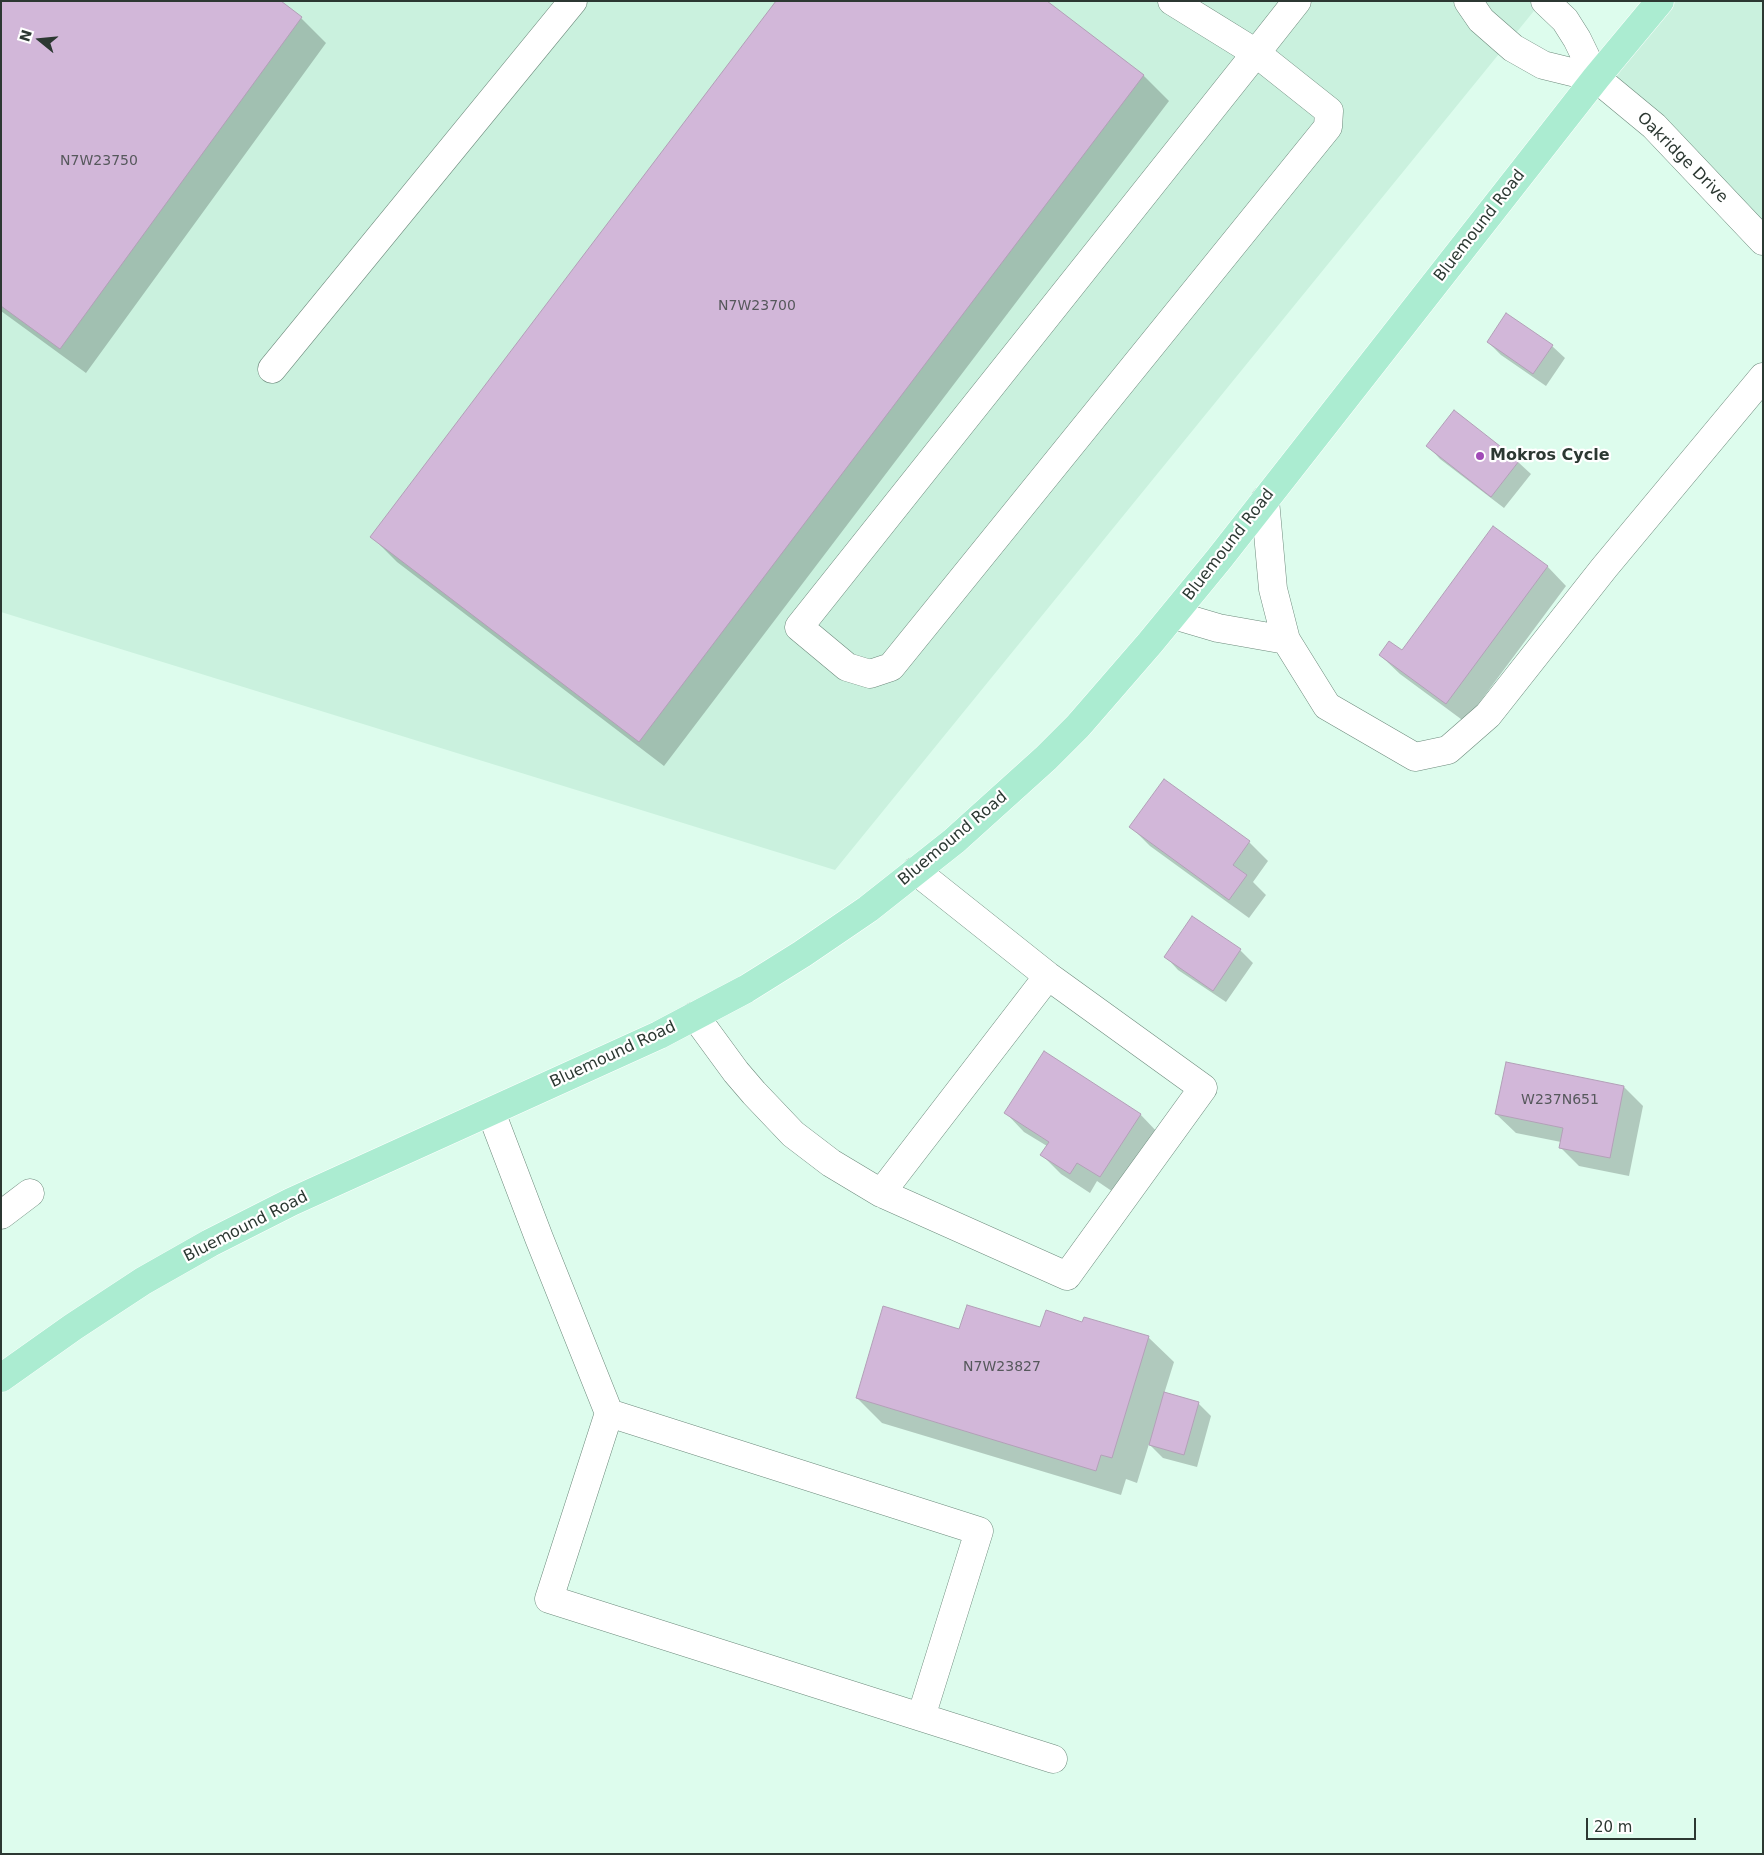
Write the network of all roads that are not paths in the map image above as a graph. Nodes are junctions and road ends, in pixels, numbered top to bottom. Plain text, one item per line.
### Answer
1 (574, 1) edge
2 (1172, 1) edge
3 (1297, 1) edge
4 (1468, 1) edge
5 (1545, 1) edge
6 (1660, 1) edge
7 (1256, 52) junction
8 (1596, 78) junction
9 (1763, 241) edge
10 (272, 369) dead end
11 (1763, 378) edge
12 (1265, 500) junction
13 (1174, 615) junction
14 (1286, 640) junction
15 (916, 871) junction
16 (1048, 976) junction
17 (695, 1016) junction
18 (491, 1112) junction
19 (30, 1193) dead end
20 (881, 1193) junction
21 (1, 1214) edge
22 (1, 1378) edge
23 (609, 1413) junction
24 (921, 1717) junction
25 (1053, 1759) dead end

1 - 10 street
2 - 7 street
3 - 7 street
4 - 8 street
5 - 8 street
6 - 8 main road, Bluemound Road
7 - 7 street
8 - 9 street, Oakridge Drive
8 - 12 main road, Bluemound Road
11 - 14 street
12 - 13 main road, Bluemound Road
12 - 14 street
13 - 14 street
13 - 15 main road, Bluemound Road
15 - 16 street
15 - 17 main road, Bluemound Road
16 - 20 street
16 - 20 street
17 - 18 main road, Bluemound Road
17 - 20 street
18 - 22 main road, Bluemound Road
18 - 23 street
19 - 21 street
23 - 24 street
23 - 24 street
24 - 25 street

